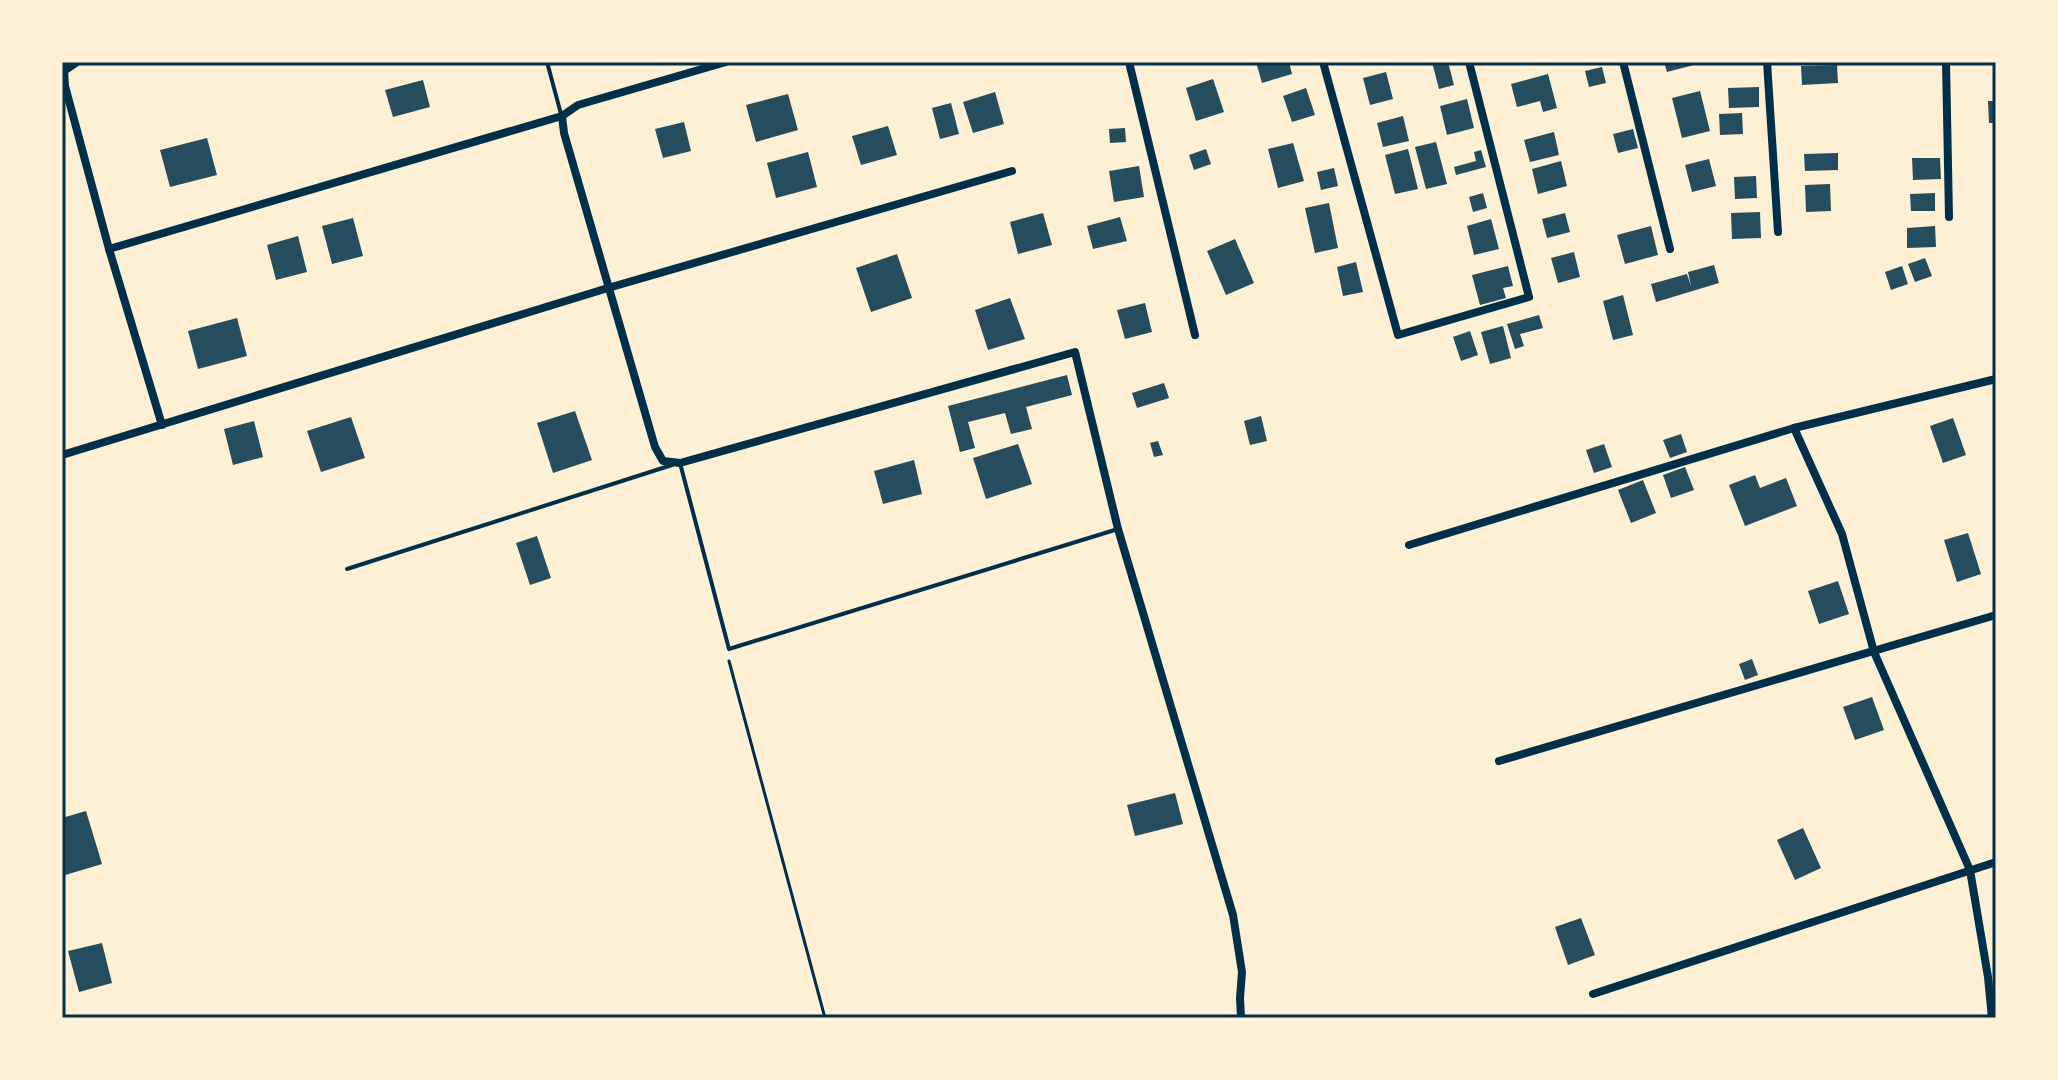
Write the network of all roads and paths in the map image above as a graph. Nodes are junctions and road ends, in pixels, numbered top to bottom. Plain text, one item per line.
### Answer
1 (77, 62) edge
2 (547, 62) edge
3 (726, 62) edge
4 (1129, 62) edge
5 (1323, 62) edge
6 (1469, 62) edge
7 (1623, 62) edge
8 (1767, 62) edge
9 (1946, 62) edge
10 (63, 68) edge
11 (562, 116) junction
12 (1012, 171) dead end
13 (1949, 217) dead end
14 (1778, 232) dead end
15 (109, 249) junction
16 (1670, 249) dead end
17 (608, 288) junction
18 (1195, 335) dead end
19 (1996, 379) edge
20 (162, 425) junction
21 (1794, 428) junction
22 (62, 455) edge
23 (680, 463) junction
24 (1118, 529) junction
25 (1409, 545) dead end
26 (347, 569) dead end
27 (1996, 615) edge
28 (729, 649) junction
29 (1874, 652) junction
30 (1499, 761) dead end
31 (1996, 862) edge
32 (1970, 870) junction
33 (1593, 994) dead end
34 (825, 1018) edge
35 (1241, 1018) edge
36 (1992, 1018) edge

1 - 10 street
2 - 11 lane
3 - 11 street
4 - 18 street
5 - 6 street
7 - 16 street
8 - 14 street
9 - 13 street
10 - 15 street
11 - 15 street
11 - 17 street
12 - 17 street
15 - 20 street
17 - 20 street
17 - 23 street
19 - 21 street
20 - 22 street
21 - 25 street
21 - 29 street
23 - 24 street
23 - 26 lane
23 - 28 lane
24 - 28 lane
24 - 35 street
27 - 29 street
28 - 34 path
29 - 30 street
29 - 32 street
31 - 32 street
32 - 33 street
32 - 36 street

